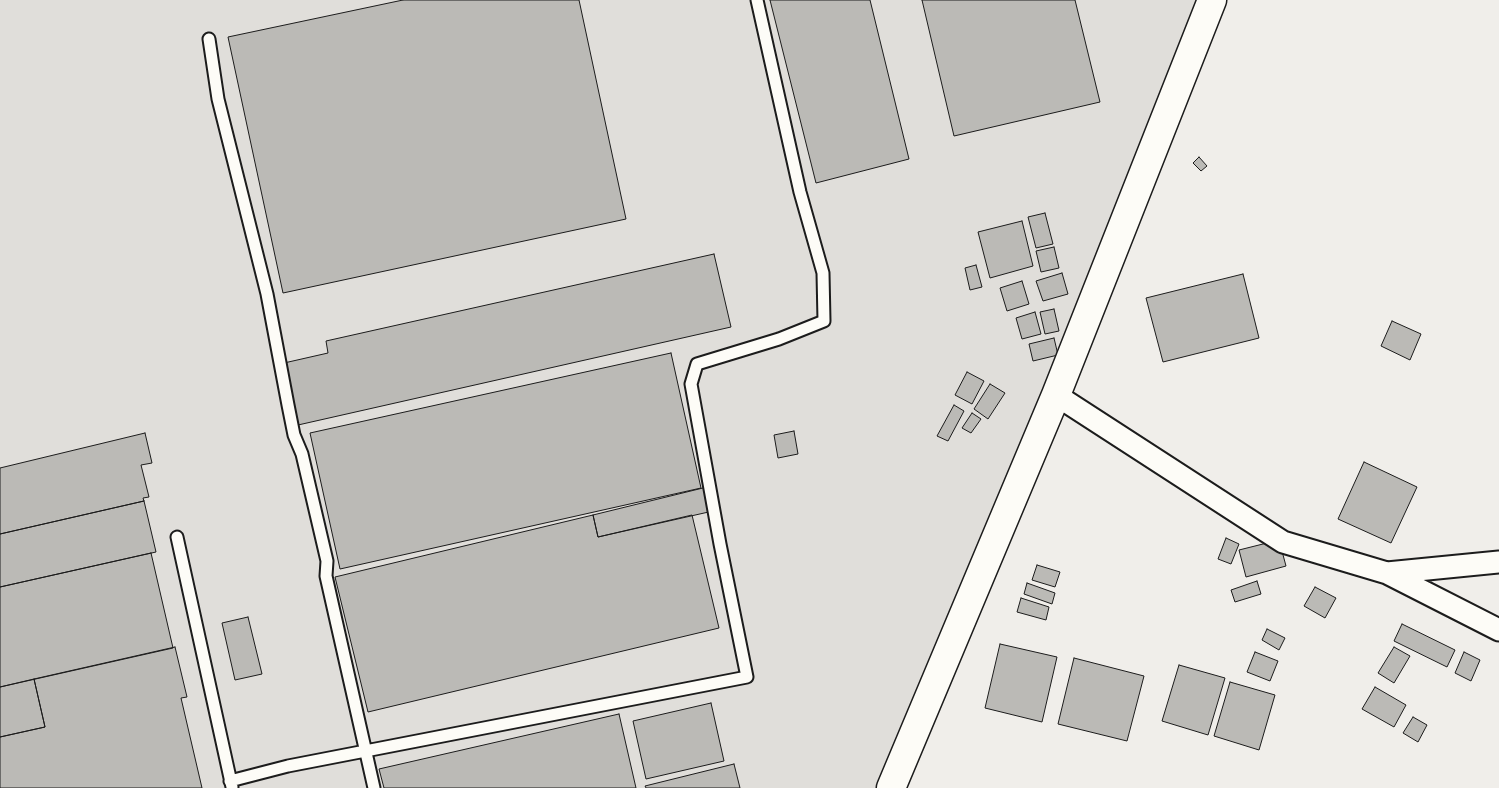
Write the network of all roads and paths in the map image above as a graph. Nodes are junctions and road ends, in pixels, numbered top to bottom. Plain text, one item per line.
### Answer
1 (757, 0) edge
2 (1212, 0) edge
3 (209, 39) dead end
4 (1056, 395) junction
5 (177, 537) dead end
6 (1499, 562) edge
7 (1387, 573) junction
8 (1499, 630) edge
9 (367, 751) junction
10 (231, 784) edge
11 (374, 788) edge
12 (891, 788) edge

1 - 9 lane
2 - 4 main road
3 - 9 lane
4 - 7 street
4 - 12 main road
5 - 10 lane
6 - 7 street
7 - 8 street
9 - 10 lane
9 - 11 lane

